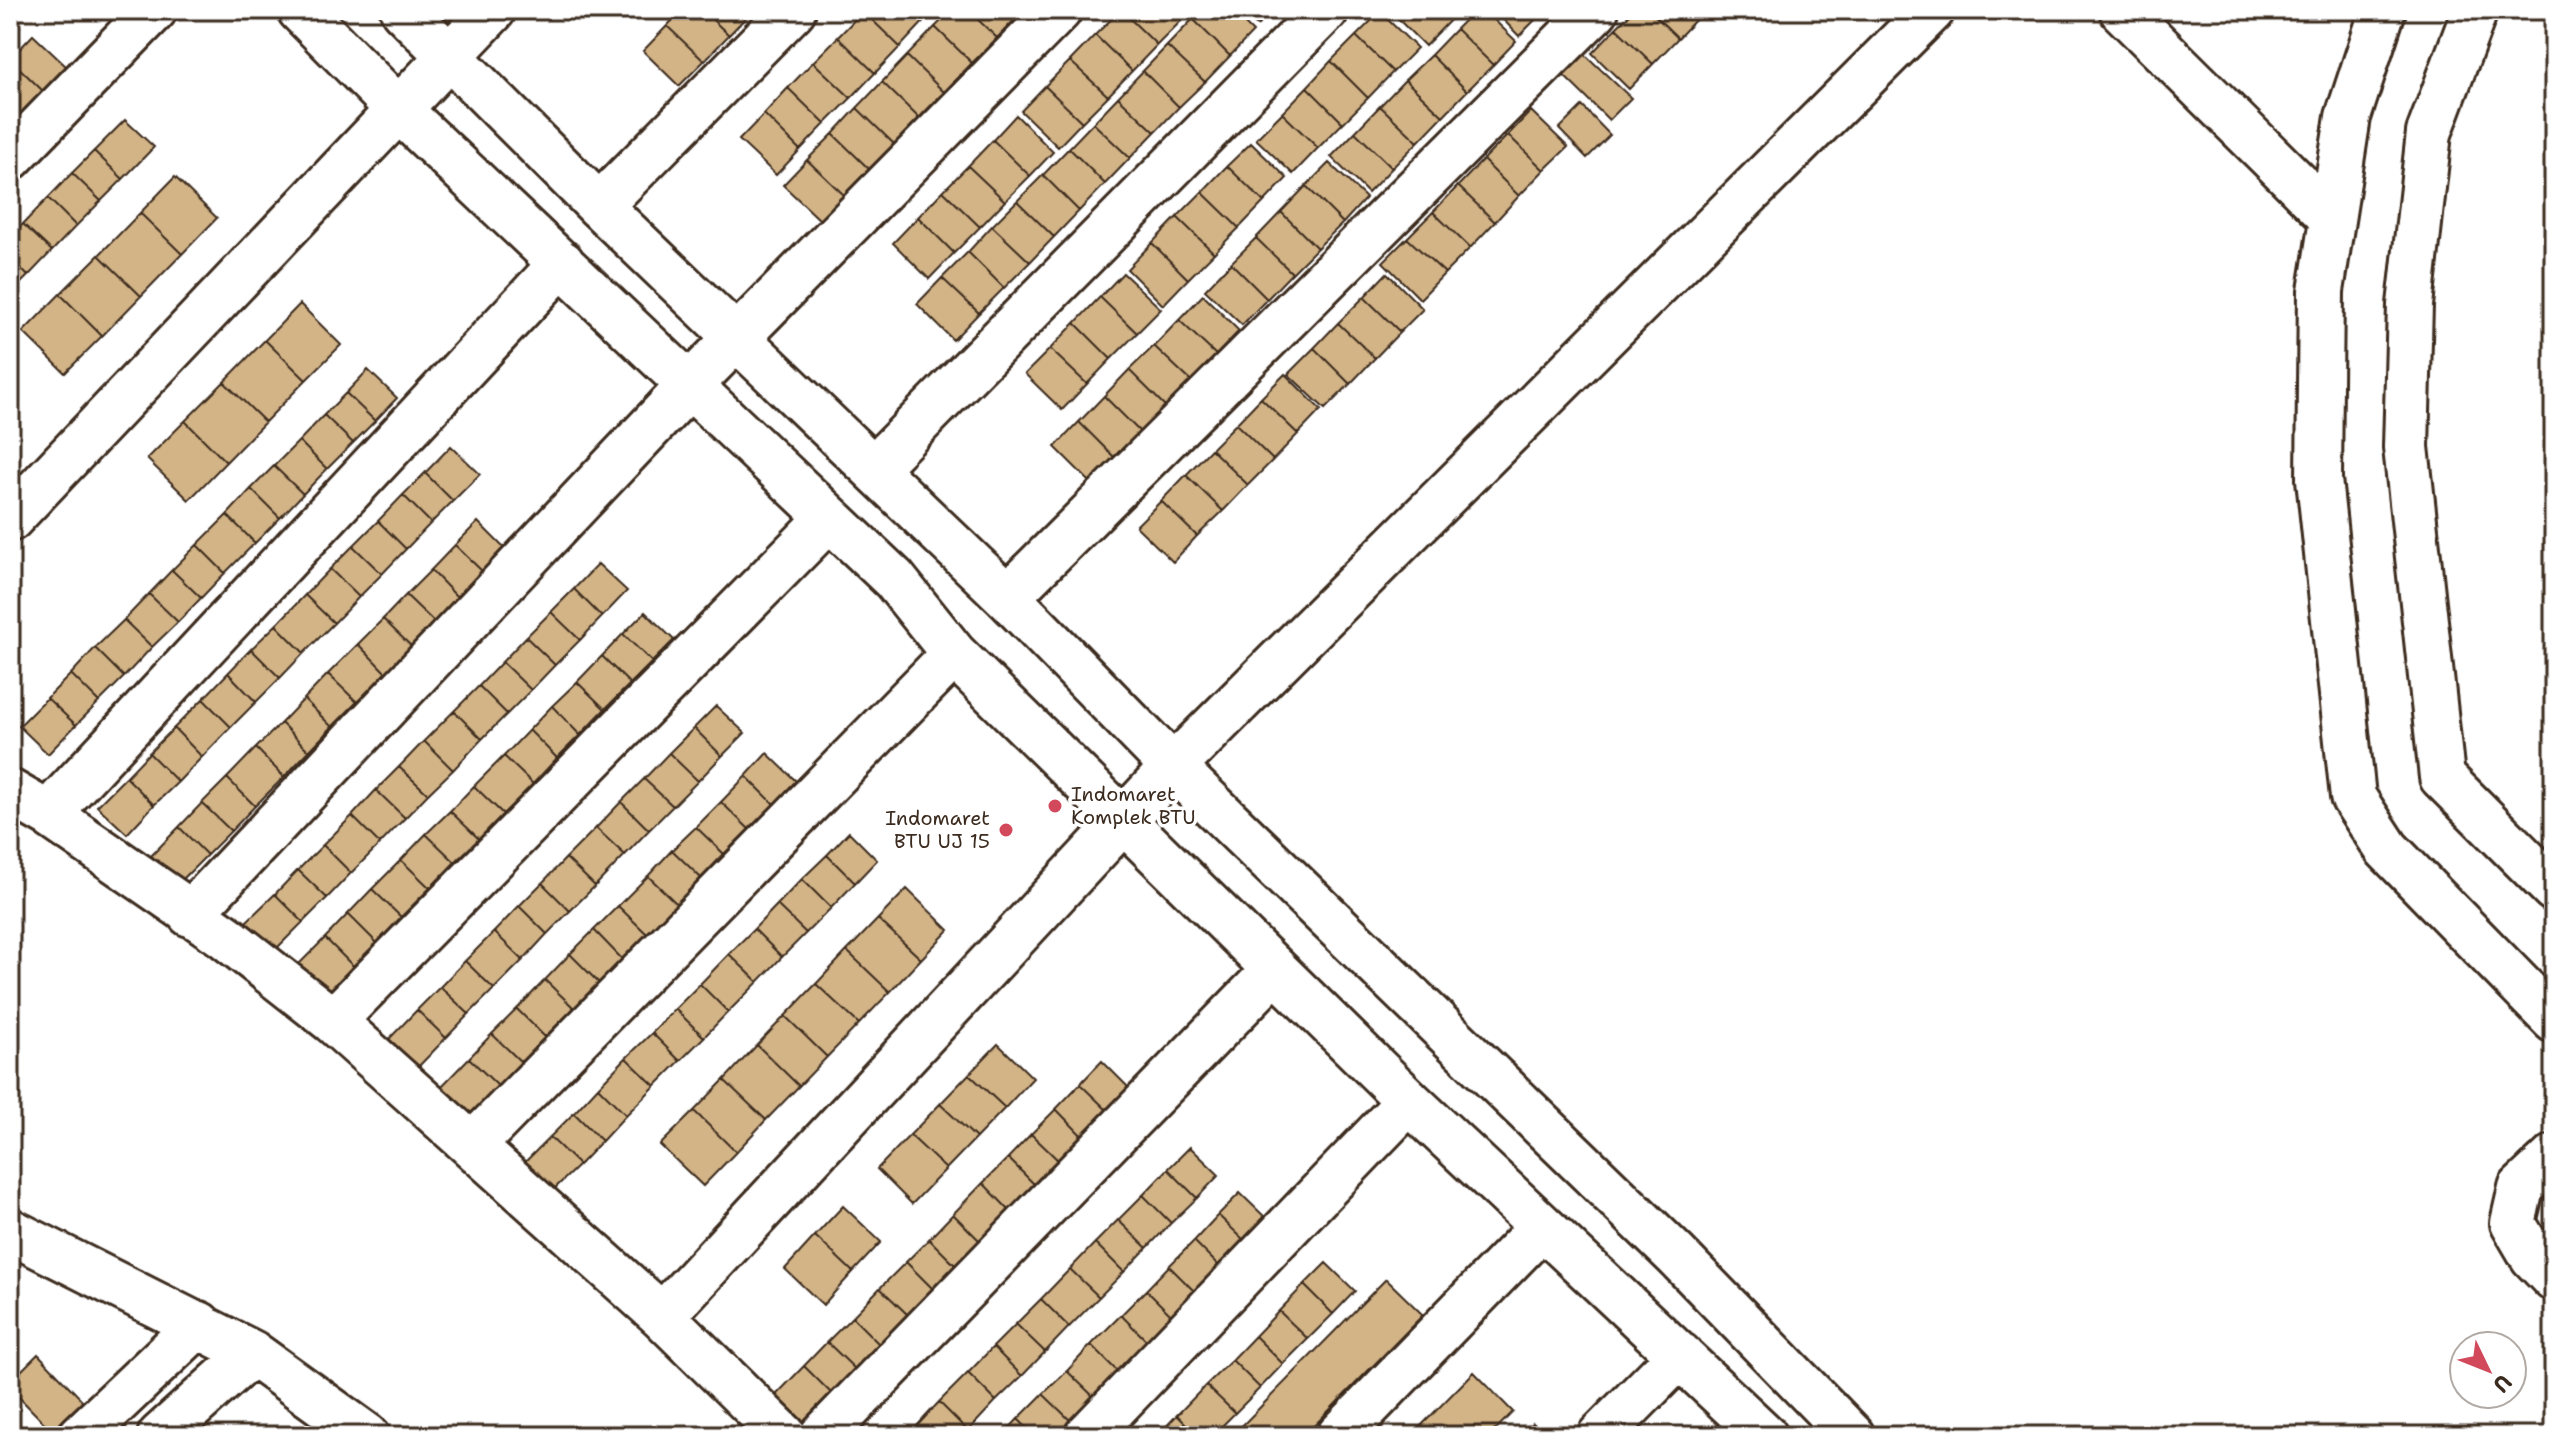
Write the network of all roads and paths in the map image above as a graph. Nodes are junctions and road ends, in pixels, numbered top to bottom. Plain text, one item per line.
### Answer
1 (154, 10) edge
2 (300, 10) edge
3 (403, 10) edge
4 (493, 10) edge
5 (793, 10) edge
6 (1059, 10) edge
7 (1326, 10) edge
8 (1596, 10) edge
9 (1932, 10) edge
10 (2122, 10) edge
11 (2383, 10) edge
12 (2475, 10) edge
13 (448, 54) junction
14 (398, 109) junction
15 (10, 158) edge
16 (599, 206) junction
17 (2332, 218) junction
18 (562, 263) junction
19 (737, 340) junction
20 (691, 384) junction
21 (874, 468) junction
22 (829, 518) junction
23 (10, 519) edge
24 (938, 531) junction
25 (894, 579) junction
26 (1007, 597) junction
27 (954, 654) junction
28 (1173, 767) junction
29 (10, 792) edge
30 (48, 814) junction
31 (1122, 821) junction
32 (2554, 889) edge
33 (190, 914) junction
34 (1275, 970) junction
35 (2554, 1020) edge
36 (333, 1021) junction
37 (1409, 1101) junction
38 (473, 1145) junction
39 (2554, 1157) edge
40 (1542, 1227) junction
41 (10, 1231) edge
42 (1676, 1255) junction
43 (2554, 1279) edge
44 (1624, 1303) junction
45 (662, 1316) junction
46 (199, 1324) junction
47 (252, 1353) junction
48 (1680, 1355) junction
49 (81, 1436) edge
50 (160, 1436) edge
51 (367, 1436) edge
52 (784, 1436) edge
53 (822, 1436) edge
54 (1087, 1436) edge
55 (1339, 1436) edge
56 (1600, 1436) edge
57 (1765, 1436) edge
58 (1852, 1436) edge

1 - 15 street
2 - 14 street
3 - 13 street
4 - 13 street
5 - 16 street
6 - 19 street
7 - 21 street
8 - 26 street
9 - 28 street
10 - 17 street
11 - 17 street
12 - 32 street
13 - 14 street
13 - 16 street
14 - 18 street
14 - 23 street
16 - 19 street
17 - 35 street
18 - 20 street
18 - 30 street
19 - 20 street
19 - 21 street
20 - 22 street
20 - 33 street
21 - 24 street
22 - 25 street
22 - 36 street
24 - 25 street
24 - 26 street
25 - 27 street
26 - 28 street
27 - 31 street
27 - 38 street
28 - 31 street
28 - 42 street
29 - 30 street
30 - 33 street
31 - 34 street
31 - 45 street
33 - 36 street
34 - 37 street
34 - 53 street
36 - 38 street
37 - 40 street
37 - 54 street
38 - 45 street
39 - 43 street
40 - 44 street
40 - 55 street
41 - 46 street
42 - 44 street
42 - 58 street
44 - 48 street
45 - 52 street
46 - 47 street
46 - 49 street
47 - 50 street
47 - 51 street
48 - 56 street
48 - 57 street

